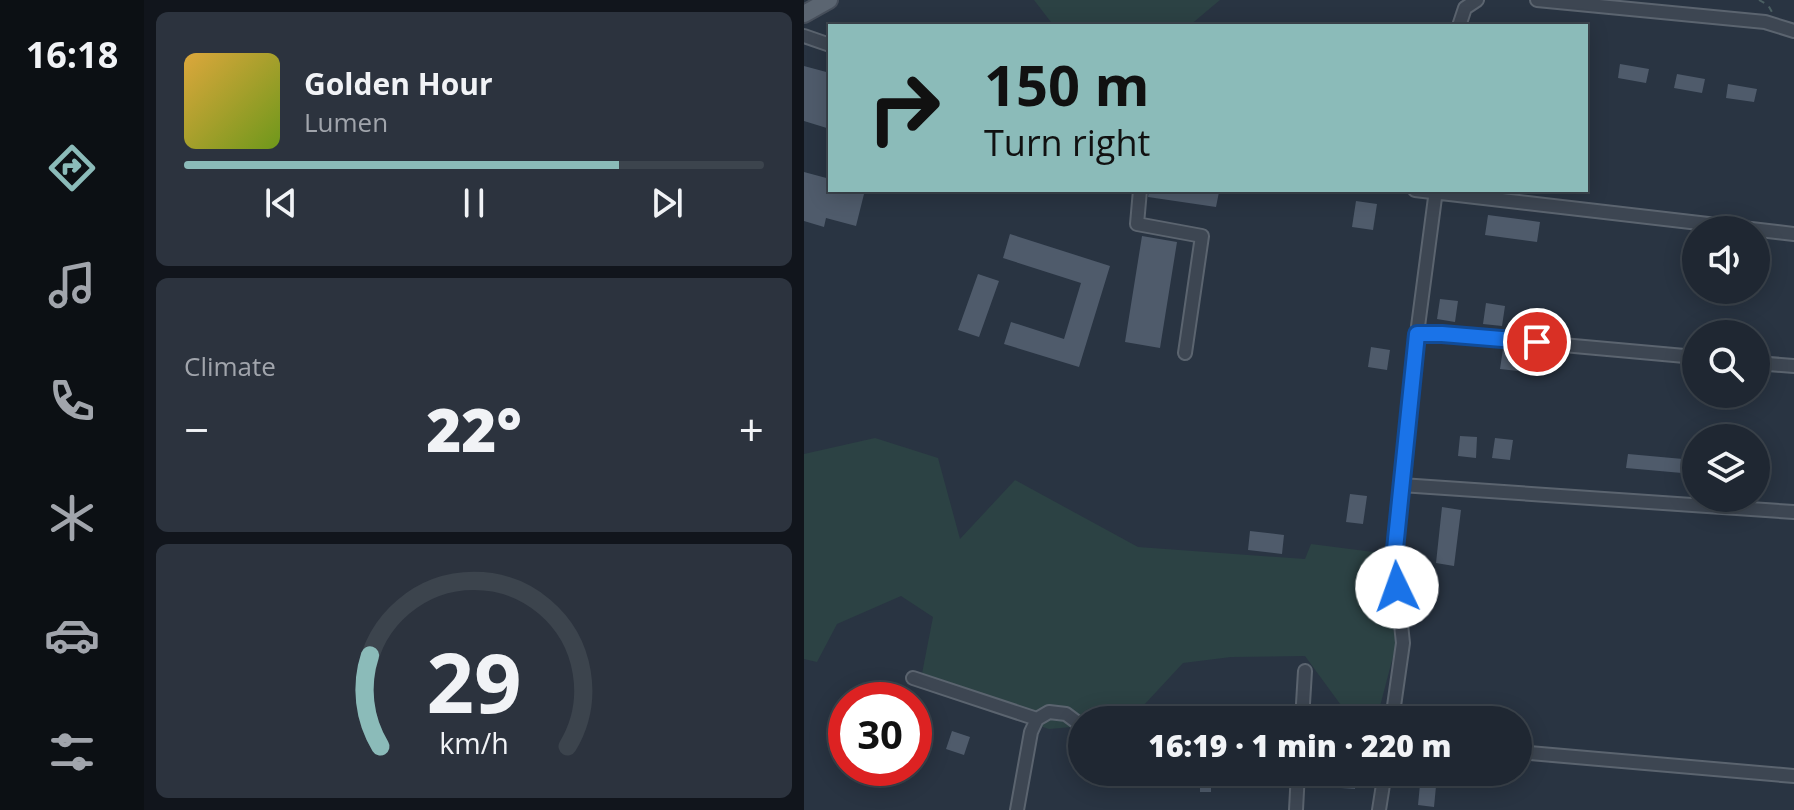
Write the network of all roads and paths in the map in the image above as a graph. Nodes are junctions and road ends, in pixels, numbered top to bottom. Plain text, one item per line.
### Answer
1 (829, 0) edge
2 (1477, 0) edge
3 (1537, 0) edge
4 (804, 14) edge
5 (1460, 24) edge
6 (1794, 31) edge
7 (804, 36) edge
8 (828, 44) edge
9 (1140, 192) edge
10 (1435, 192) edge
11 (1443, 192) edge
12 (1794, 234) edge
13 (1417, 334) junction
14 (1185, 353) dead end
15 (1682, 356) edge
16 (1770, 364) edge
17 (1794, 366) edge
18 (1401, 485) junction
19 (1794, 512) edge
20 (1305, 671) dead end
21 (913, 678) dead end
22 (1303, 706) edge
23 (1394, 706) edge
24 (1068, 716) edge
25 (1037, 719) junction
26 (1532, 753) edge
27 (1794, 776) edge
28 (1297, 786) edge
29 (1383, 786) edge
30 (1017, 810) edge
31 (1296, 810) edge
32 (1379, 810) edge

1 - 4 main road
2 - 5 street
3 - 6 street
7 - 8 street
9 - 14 street
10 - 13 street
11 - 12 street
13 - 15 street
13 - 18 street
16 - 17 street
18 - 19 street
18 - 23 street
20 - 22 street
21 - 25 street
24 - 25 street
25 - 30 street
26 - 27 street
28 - 31 street
29 - 32 street

